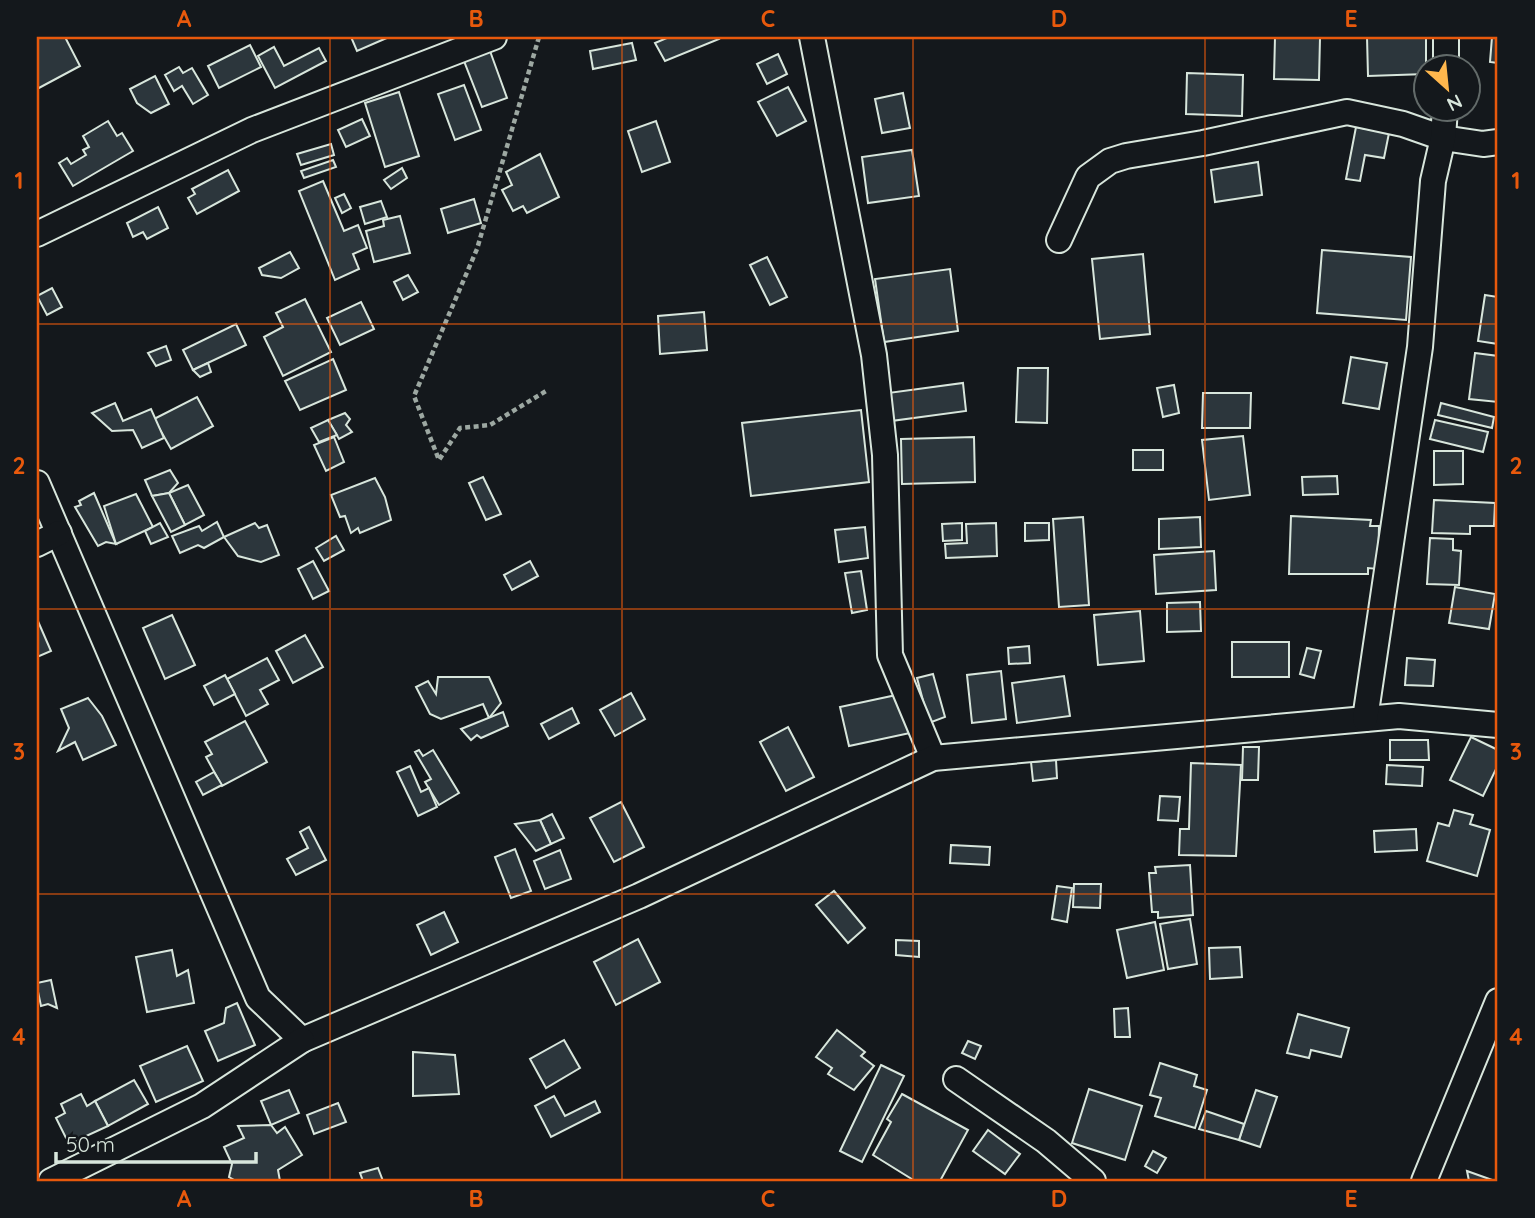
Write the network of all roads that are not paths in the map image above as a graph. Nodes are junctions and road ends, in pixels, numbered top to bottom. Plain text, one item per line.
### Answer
1 (494, 37) edge
2 (812, 37) edge
3 (1444, 122) edge
4 (1443, 138) junction
5 (1498, 142) edge
6 (37, 234) edge
7 (1059, 240) dead end
8 (37, 483) edge
9 (59, 533) junction
10 (37, 544) edge
11 (1365, 719) junction
12 (1498, 725) edge
13 (933, 758) junction
14 (1498, 1001) edge
15 (302, 1040) junction
16 (956, 1079) dead end
17 (51, 1181) edge
18 (1093, 1181) edge
19 (1424, 1181) edge

1 - 6 street
2 - 13 street
3 - 4 street
4 - 5 street
4 - 7 street
4 - 11 street
8 - 9 street
9 - 10 street
9 - 15 street
11 - 12 street
11 - 13 street
13 - 15 street
14 - 19 street
15 - 17 street
16 - 18 street

